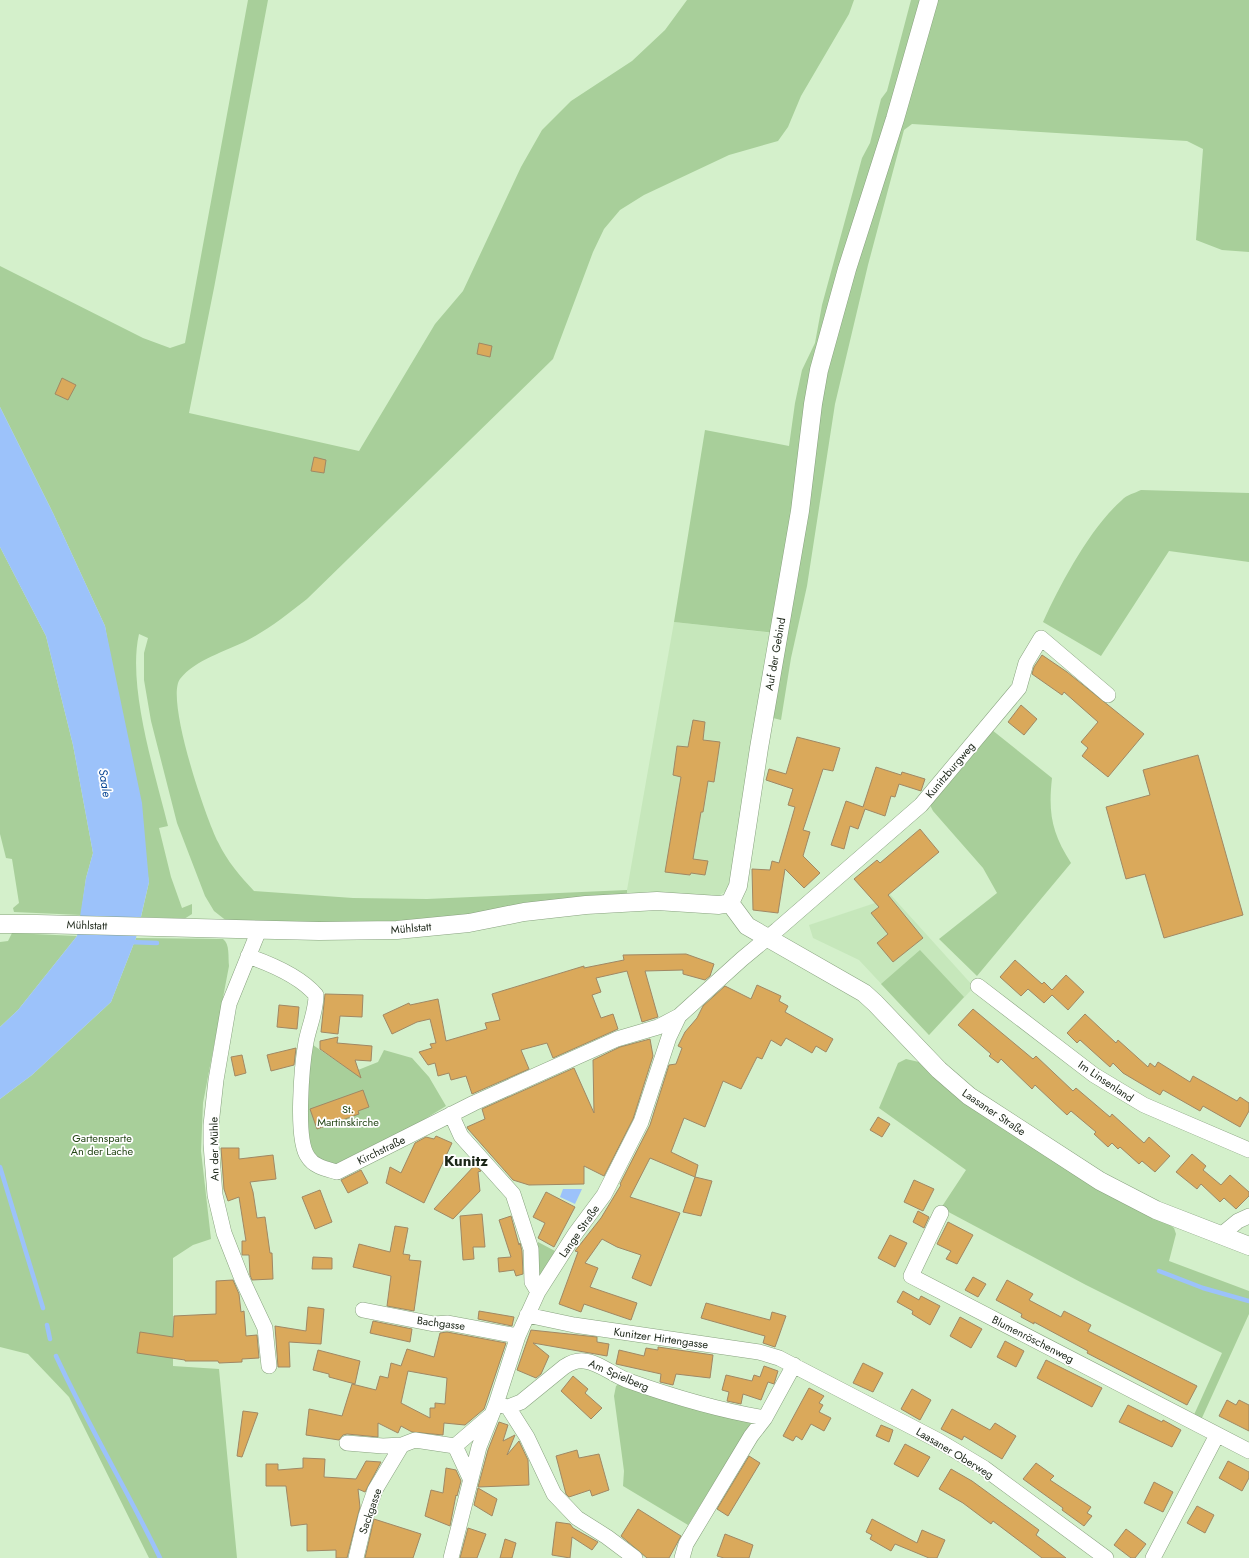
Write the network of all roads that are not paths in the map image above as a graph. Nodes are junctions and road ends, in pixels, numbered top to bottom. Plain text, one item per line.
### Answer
1 (929, 0) edge
2 (1108, 695) dead end
3 (730, 903) junction
4 (0, 924) edge
5 (259, 930) junction
6 (766, 938) junction
7 (248, 956) junction
8 (978, 986) dead end
9 (679, 1016) junction
10 (451, 1114) junction
11 (1249, 1150) edge
12 (940, 1213) dead end
13 (1249, 1216) edge
14 (1221, 1235) junction
15 (1249, 1246) edge
16 (538, 1292) junction
17 (363, 1310) dead end
18 (527, 1315) junction
19 (518, 1336) junction
20 (794, 1365) junction
21 (269, 1366) dead end
22 (498, 1409) junction
23 (765, 1418) junction
24 (1217, 1434) junction
25 (347, 1444) dead end
26 (402, 1445) junction
27 (455, 1446) junction
28 (1249, 1451) edge
29 (470, 1478) junction
30 (356, 1558) edge
31 (450, 1558) edge
32 (635, 1558) edge
33 (682, 1558) edge
34 (1106, 1558) edge
35 (1153, 1558) edge

1 - 3 street, Auf der Gebind
2 - 6 street, Kunitzburgweg
3 - 5 street, Mühlstatt
3 - 6 street
4 - 5 street, Mühlstatt
5 - 7 street, An der Mühle
6 - 9 street, Lange Straße
6 - 14 street, Laasaner Straße
7 - 10 street, Kirchstraße
7 - 21 street, An der Mühle
8 - 11 street, Im Linsenland
9 - 10 street, Kirchstraße
9 - 16 street, Lange Straße
10 - 16 street
12 - 24 street, Blumenröschenweg
13 - 14 street
14 - 15 street, Laasaner Straße
16 - 18 street, Lange Straße
17 - 19 street, Bachgasse
18 - 19 street, Lange Straße
18 - 20 street, Kunitzer Hirtengasse
19 - 22 street, Lange Straße
20 - 23 street
20 - 34 street, Laasaner Oberweg
22 - 23 street, Am Spielberg
22 - 27 street, Am Spielberg
22 - 29 street, Lange Straße
22 - 32 street
23 - 33 street
24 - 28 street, Blumenröschenweg
24 - 35 street
25 - 26 street
26 - 27 street
26 - 30 street, Sackgasse
27 - 29 street
29 - 31 street, Lange Straße

